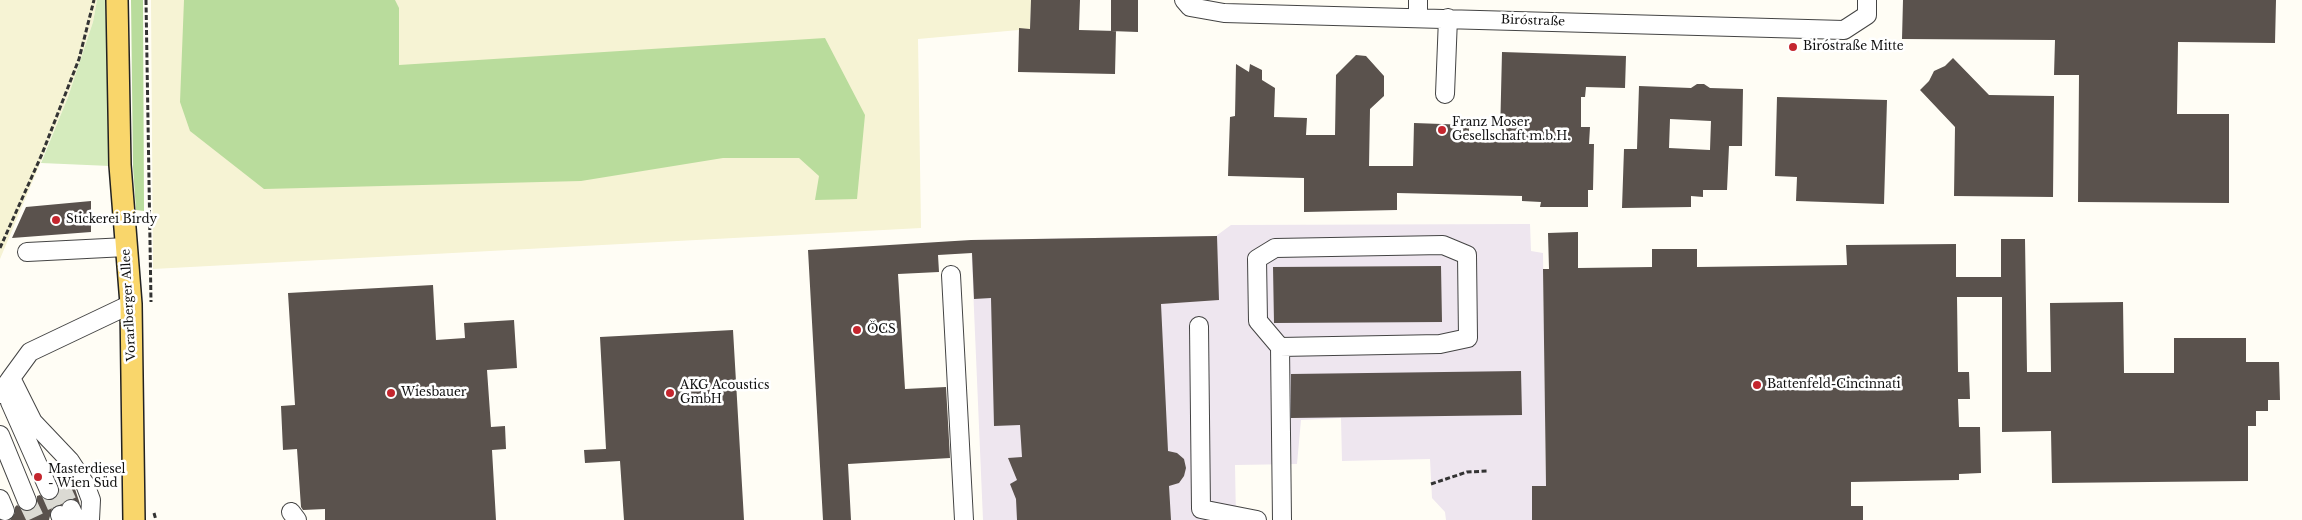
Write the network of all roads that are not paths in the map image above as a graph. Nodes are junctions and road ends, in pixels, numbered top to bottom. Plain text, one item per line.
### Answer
1 (117, 0) edge
2 (1184, 0) edge
3 (1867, 0) edge
4 (1418, 9) edge
5 (1448, 18) junction
6 (1445, 94) dead end
7 (126, 247) junction
8 (27, 252) dead end
9 (951, 275) dead end
10 (141, 305) junction
11 (1199, 326) dead end
12 (1280, 347) junction
13 (5, 386) edge
14 (0, 408) edge
15 (32, 422) junction
16 (0, 436) edge
17 (0, 466) edge
18 (28, 498) edge
19 (90, 520) edge
20 (134, 520) edge
21 (964, 520) edge
22 (1257, 520) edge
23 (1282, 520) edge

1 - 7 main road, Vorarlberger Allee
2 - 4 street, Biróstraße
3 - 5 street, Biróstraße
4 - 5 street, Biróstraße
5 - 6 street
7 - 8 street
7 - 10 main road, Vorarlberger Allee
9 - 21 street
10 - 13 street
10 - 20 main road, Vorarlberger Allee
11 - 22 street
12 - 12 street
12 - 23 street
13 - 15 street
13 - 18 street
14 - 18 street
15 - 18 street
15 - 19 street
16 - 18 street
17 - 18 street

